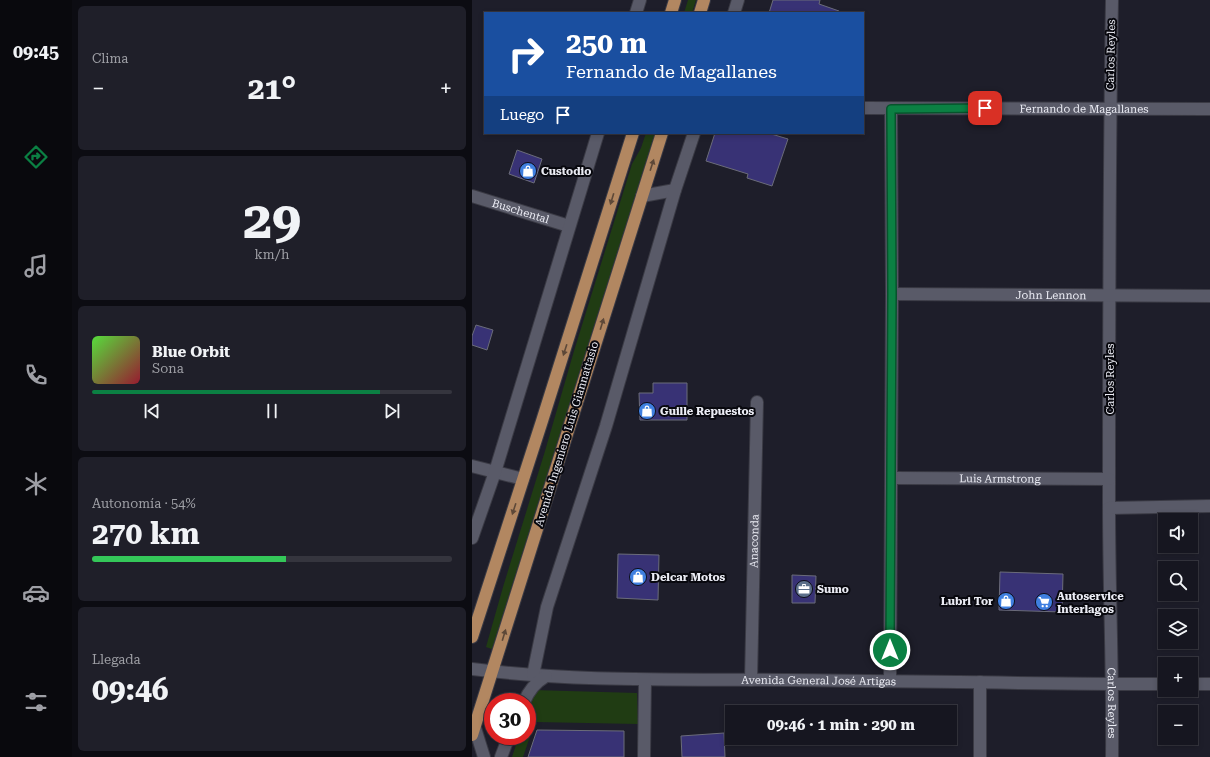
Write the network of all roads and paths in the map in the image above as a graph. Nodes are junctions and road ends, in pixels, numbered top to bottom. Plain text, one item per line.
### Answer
1 (640, 0) edge
2 (675, 0) edge
3 (704, 0) edge
4 (738, 0) edge
5 (1112, 0) edge
6 (636, 12) edge
7 (671, 12) edge
8 (700, 12) edge
9 (734, 12) edge
10 (864, 108) edge
11 (1110, 108) junction
12 (891, 109) junction
13 (1210, 109) edge
14 (598, 134) edge
15 (633, 134) edge
16 (662, 134) edge
17 (694, 134) edge
18 (675, 190) junction
19 (472, 196) edge
20 (642, 196) junction
21 (569, 226) junction
22 (892, 294) junction
23 (1110, 295) junction
24 (1210, 296) edge
25 (757, 402) dead end
26 (472, 466) edge
27 (495, 472) junction
28 (892, 478) junction
29 (523, 479) junction
30 (1109, 479) junction
31 (1210, 506) edge
32 (1109, 508) junction
33 (472, 538) edge
34 (472, 638) edge
35 (472, 670) edge
36 (492, 672) junction
37 (533, 675) junction
38 (546, 676) junction
39 (645, 680) junction
40 (751, 680) junction
41 (890, 681) junction
42 (980, 682) junction
43 (1113, 684) junction
44 (1158, 684) edge
45 (1198, 684) edge
46 (1210, 684) edge
47 (528, 693) edge
48 (473, 732) edge
49 (506, 745) edge
50 (484, 757) edge
51 (501, 757) edge
52 (644, 757) edge
53 (980, 757) edge
54 (1112, 757) edge

1 - 6 street
2 - 7 main road
3 - 8 main road
4 - 9 street
5 - 11 street, Carlos Reyles
10 - 12 street, Fernando de Magallanes
11 - 12 street, Fernando de Magallanes
11 - 13 street, Fernando de Magallanes
11 - 23 street, Carlos Reyles
12 - 22 street
14 - 21 street
15 -> 29 main road
20 -> 16 main road, Avenida Ingeniero Luis Giannattasio
17 - 18 street
18 - 20 street
18 - 37 street
19 - 21 street, Buschental
36 -> 20 main road, Avenida Ingeniero Luis Giannattasio
21 - 27 street
22 - 23 street, John Lennon
22 - 28 street
23 - 24 street, John Lennon
23 - 30 street, Carlos Reyles
25 - 40 street, Anaconda
26 - 27 street
27 - 29 street
27 - 33 street
28 - 30 street, Luis Armstrong
28 - 41 street
29 -> 34 main road
30 - 32 street, Carlos Reyles
31 - 32 street
32 - 43 street, Carlos Reyles
35 - 36 street, Avenida General José Artigas
36 - 37 street, Avenida General José Artigas
36 - 48 main road, Avenida Ingeniero Luis Giannattasio
37 - 38 street, Avenida General José Artigas
38 - 39 street, Avenida General José Artigas
38 - 47 street
39 - 40 street, Avenida General José Artigas
39 - 52 street
40 - 41 street, Avenida General José Artigas
41 - 42 street, Avenida General José Artigas
42 - 43 street, Avenida General José Artigas
42 - 53 street
43 - 44 street, Avenida General José Artigas
43 - 54 street, Carlos Reyles
45 - 46 street
48 - 50 street
49 - 51 street

